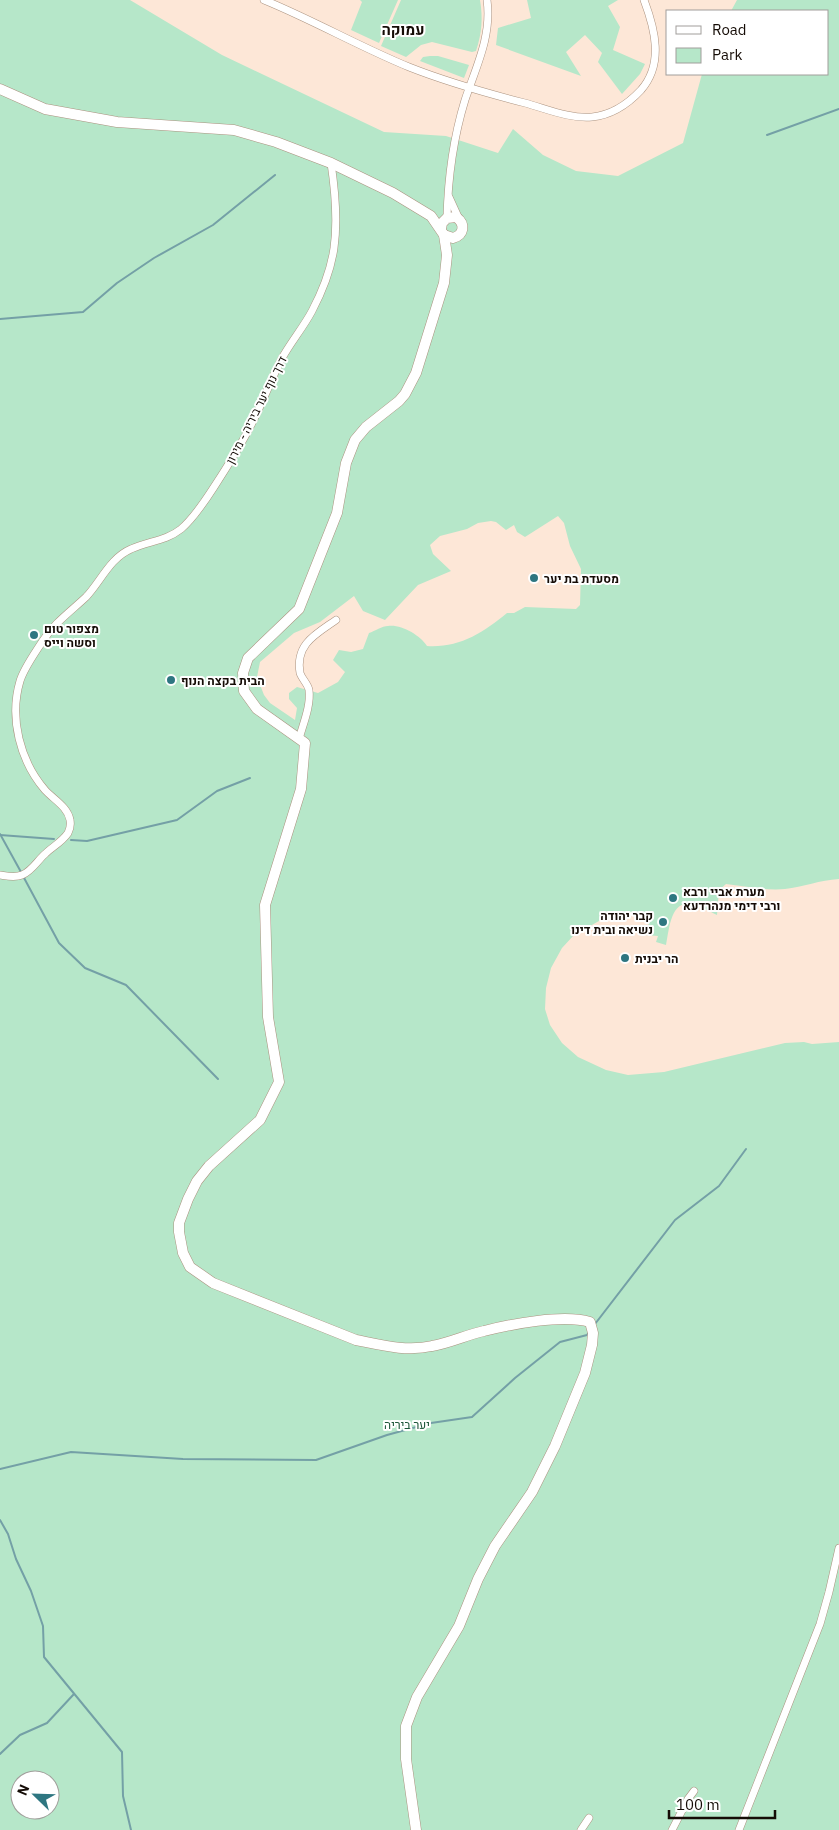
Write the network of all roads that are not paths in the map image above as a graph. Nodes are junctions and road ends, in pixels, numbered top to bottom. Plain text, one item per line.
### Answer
1 (264, 0) edge
2 (487, 0) edge
3 (644, 0) edge
4 (0, 89) edge
5 (470, 89) junction
6 (331, 163) junction
7 (448, 194) junction
8 (422, 209) junction
9 (446, 218) junction
10 (459, 219) junction
11 (446, 234) junction
12 (336, 620) dead end
13 (299, 739) junction
14 (0, 875) edge
15 (839, 1548) edge
16 (694, 1791) dead end
17 (589, 1818) dead end
18 (416, 1830) edge
19 (581, 1830) edge
20 (672, 1830) edge
21 (739, 1830) edge

1 - 5 street
2 - 5 street
3 - 5 street
4 - 6 main road
5 - 7 street
6 - 8 main road
6 - 14 street, דרך נוף יער ביריה - מירון
7 - 9 street
7 - 10 street
8 - 9 main road
8 - 11 main road
9 - 10 main road
9 - 11 main road
10 - 11 main road
11 - 13 main road
12 - 13 street
13 - 18 main road
15 - 21 street
16 - 20 street
17 - 19 street

